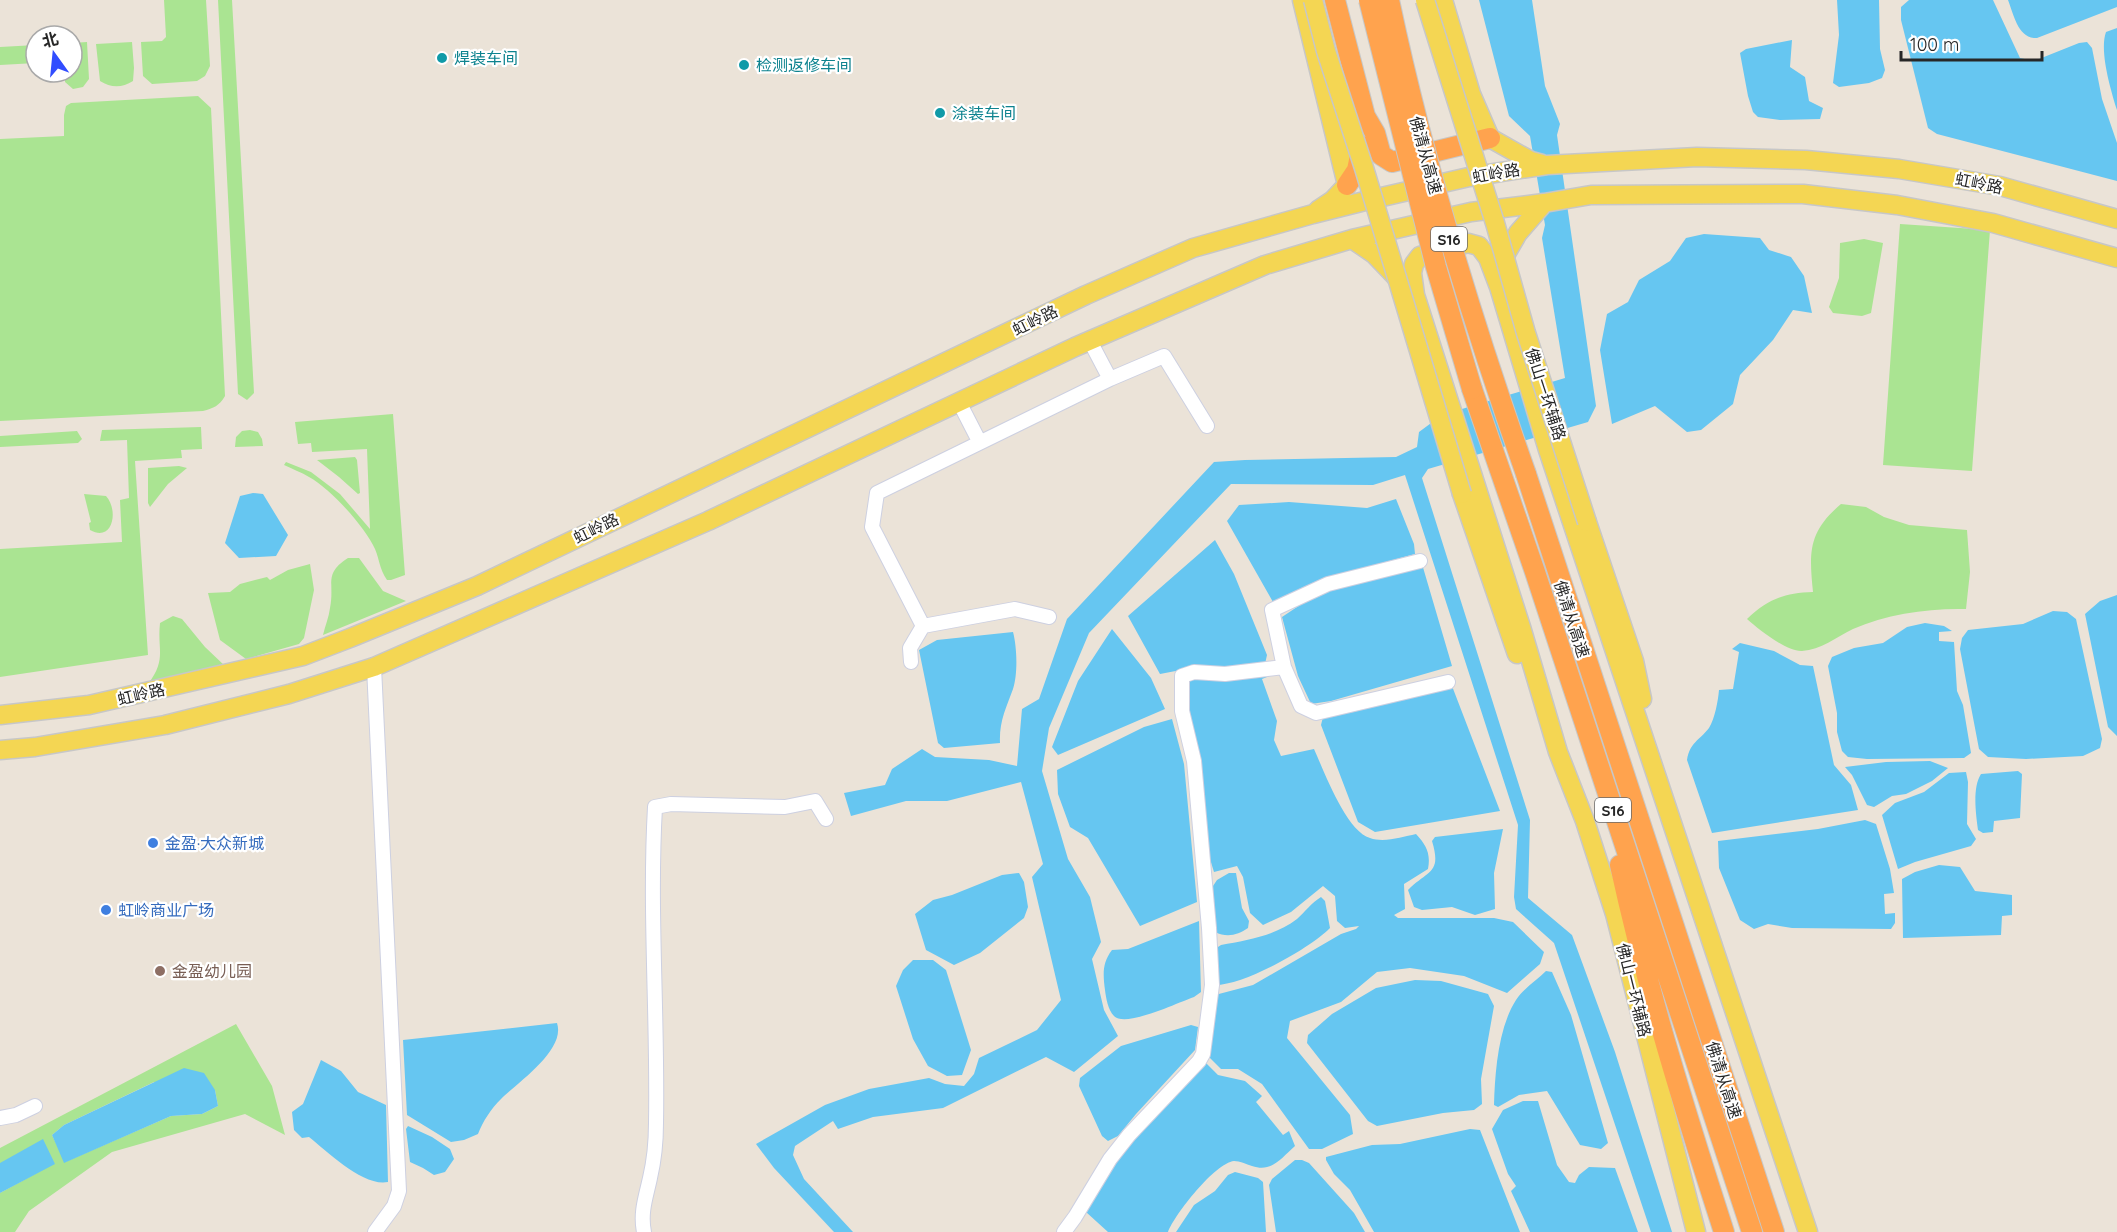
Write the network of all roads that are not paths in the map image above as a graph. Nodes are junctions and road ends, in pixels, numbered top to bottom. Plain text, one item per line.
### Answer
1 (1302, 0) edge
2 (1313, 0) edge
3 (1335, 0) edge
4 (1369, 0) edge
5 (1389, 0) edge
6 (1425, 0) edge
7 (1443, 0) edge
8 (1365, 116) junction
9 (1490, 138) junction
10 (1536, 164) junction
11 (1347, 184) junction
12 (1544, 203) junction
13 (1313, 214) junction
14 (2117, 219) edge
15 (1352, 239) junction
16 (2117, 258) edge
17 (1499, 287) junction
18 (1415, 295) junction
19 (1090, 341) junction
20 (1110, 379) junction
21 (959, 402) junction
22 (1207, 426) dead end
23 (979, 441) junction
24 (1419, 561) dead end
25 (1049, 617) dead end
26 (923, 626) junction
27 (911, 662) dead end
28 (374, 667) junction
29 (1284, 667) junction
30 (1448, 682) dead end
31 (0, 715) edge
32 (0, 750) edge
33 (1558, 753) junction
34 (1596, 759) junction
35 (1661, 789) junction
36 (826, 819) dead end
37 (35, 1106) dead end
38 (0, 1118) edge
39 (375, 1232) edge
40 (644, 1232) edge
41 (1064, 1232) edge
42 (1696, 1232) edge
43 (1724, 1232) edge
44 (1752, 1232) edge
45 (1774, 1232) edge
46 (1808, 1232) edge

1 - 11 main road
2 - 33 main road, 佛山一环辅路, bridge
3 - 8 highway
4 - 34 highway, 佛清从高速 / S16, bridge
5 - 45 highway, 佛清从高速 / S16, bridge
6 - 35 main road, 佛山一环辅路, bridge
7 - 9 main road
8 - 9 highway
8 - 11 highway
9 - 10 main road
10 - 13 main road, 虹岭路
10 - 14 main road, 虹岭路
11 - 13 main road
12 - 15 main road, 虹岭路
12 - 16 main road, 虹岭路
12 - 17 main road
13 - 31 main road, 虹岭路
15 - 18 main road
15 - 19 main road, 虹岭路
17 - 18 main road, 佛山一环辅路
17 - 35 main road, 佛山一环辅路
18 - 33 main road, 佛山一环辅路
19 - 20 street
19 - 21 main road, 虹岭路
20 - 22 street
20 - 23 street
21 - 23 street
21 - 28 main road, 虹岭路
23 - 26 street
24 - 29 street
25 - 26 street
26 - 27 street
28 - 32 main road, 虹岭路
28 - 39 street
29 - 30 street
29 - 41 street
33 - 42 main road, 佛山一环辅路
34 - 43 highway
34 - 44 highway, 佛清从高速 / S16
35 - 46 main road
36 - 40 street
37 - 38 street

